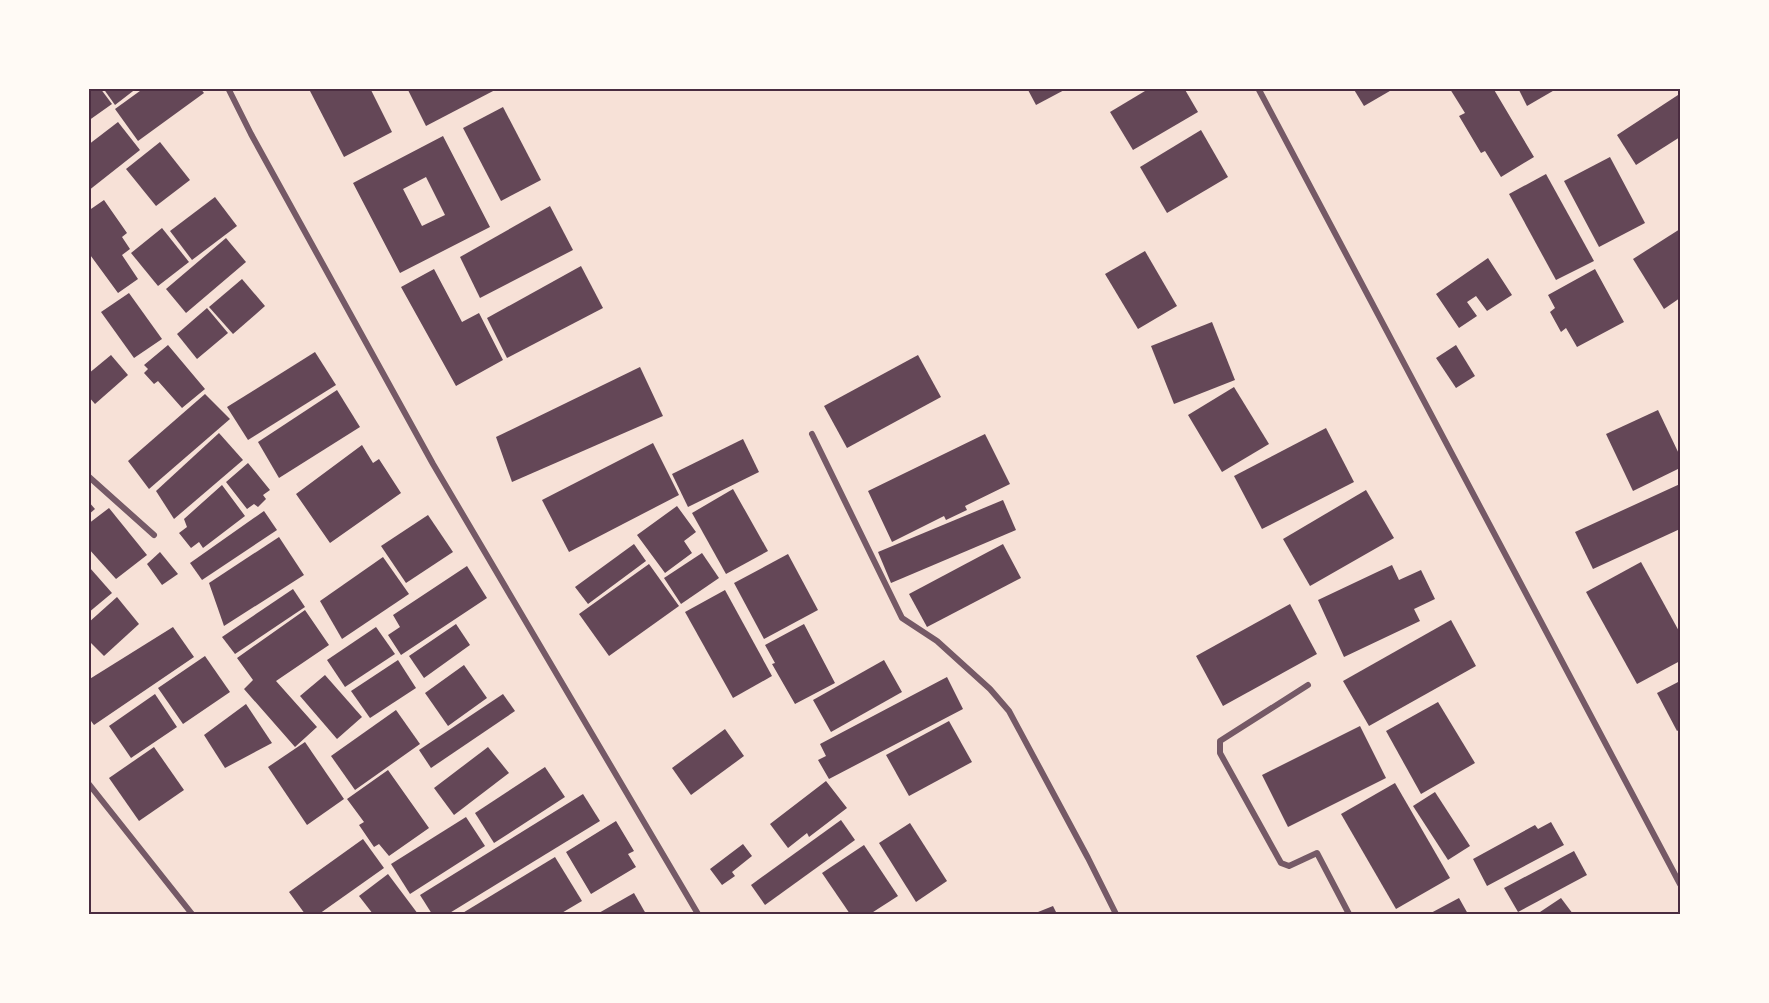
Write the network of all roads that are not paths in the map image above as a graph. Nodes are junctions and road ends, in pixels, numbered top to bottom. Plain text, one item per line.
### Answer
1 (228, 88) edge
2 (1258, 88) edge
3 (812, 434) dead end
4 (88, 476) edge
5 (154, 535) dead end
6 (1308, 685) dead end
7 (88, 783) edge
8 (1680, 884) edge
9 (192, 915) edge
10 (698, 915) edge
11 (1116, 915) edge
12 (1349, 915) edge

1 - 10 street
2 - 8 street
3 - 11 street
4 - 5 street
6 - 12 street
7 - 9 street

